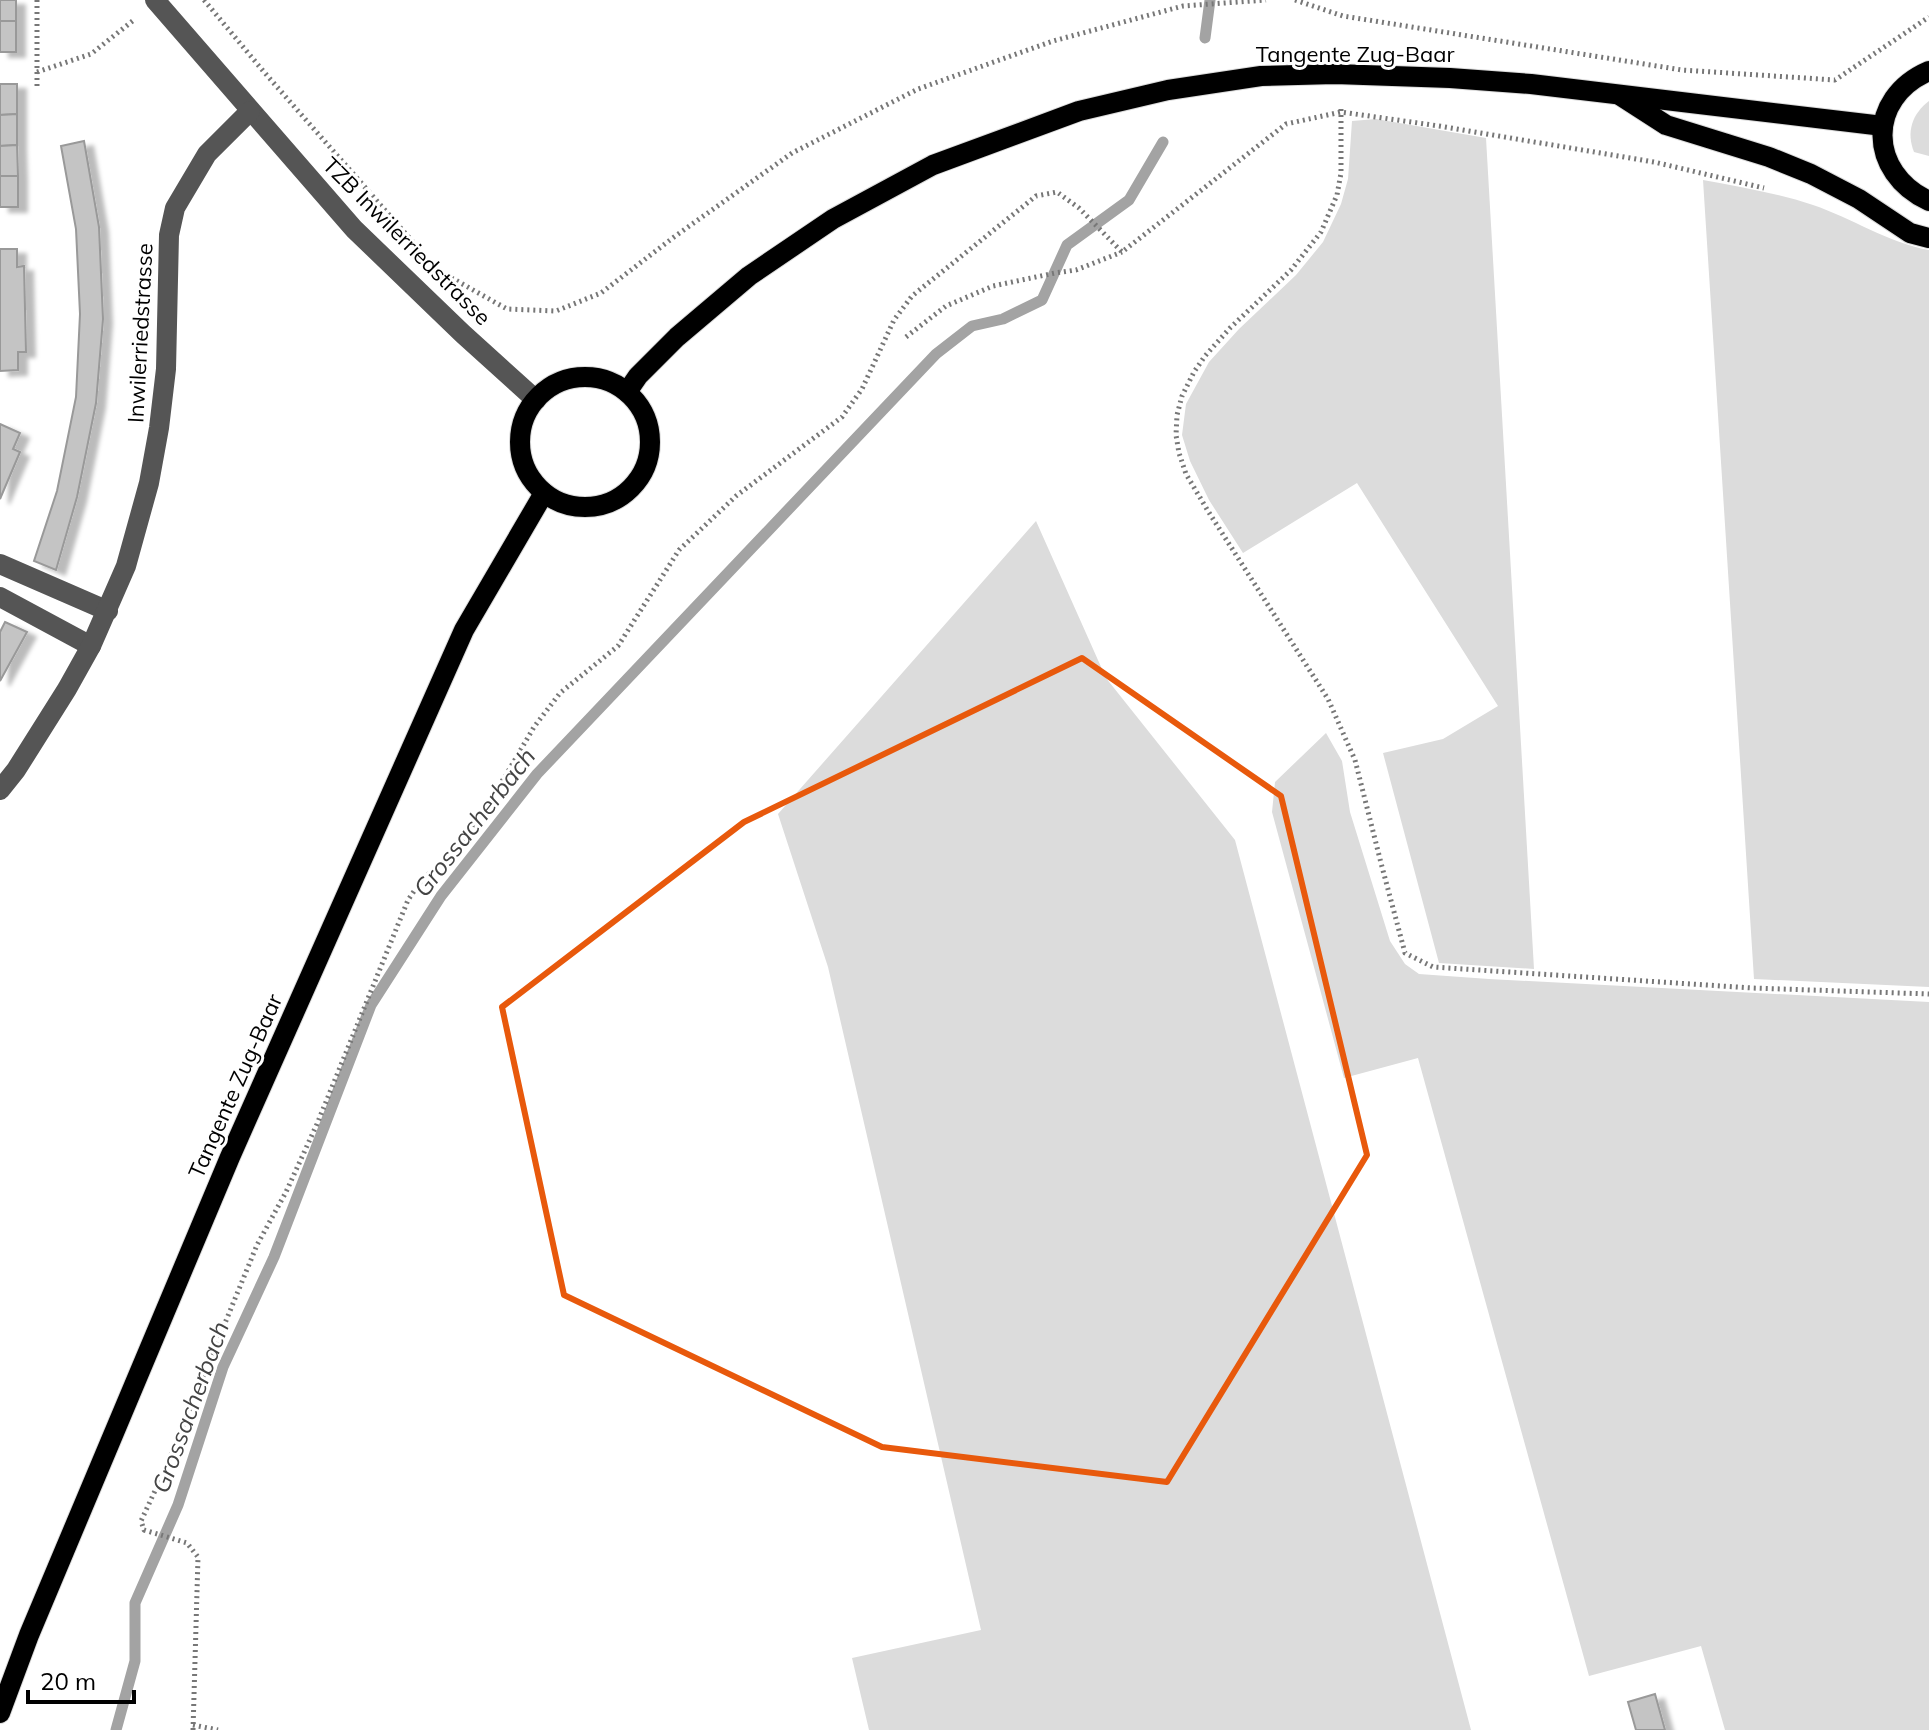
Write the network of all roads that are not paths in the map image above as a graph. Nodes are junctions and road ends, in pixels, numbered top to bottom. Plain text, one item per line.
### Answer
1 (155, 1) edge
2 (1929, 71) edge
3 (1618, 94) junction
4 (250, 111) junction
5 (1883, 126) junction
6 (1929, 201) edge
7 (1929, 238) edge
8 (627, 392) junction
9 (536, 400) junction
10 (544, 493) junction
11 (0, 564) edge
12 (0, 597) edge
13 (108, 611) junction
14 (91, 646) junction
15 (0, 790) edge
16 (0, 1713) edge

1 - 4 street
2 - 5 main road
3 - 5 main road, Tangente Zug-Baar
3 - 7 main road
3 - 8 main road, Tangente Zug-Baar
4 - 9 street, TZB Inwilerriedstrasse
4 - 13 street, Inwilerriedstrasse
5 - 6 main road
8 - 9 main road
8 - 10 main road
9 - 10 main road
10 - 16 main road, Tangente Zug-Baar
11 - 13 street
12 - 14 street
13 - 14 street, Inwilerriedstrasse
14 - 15 street, Inwilerriedstrasse

